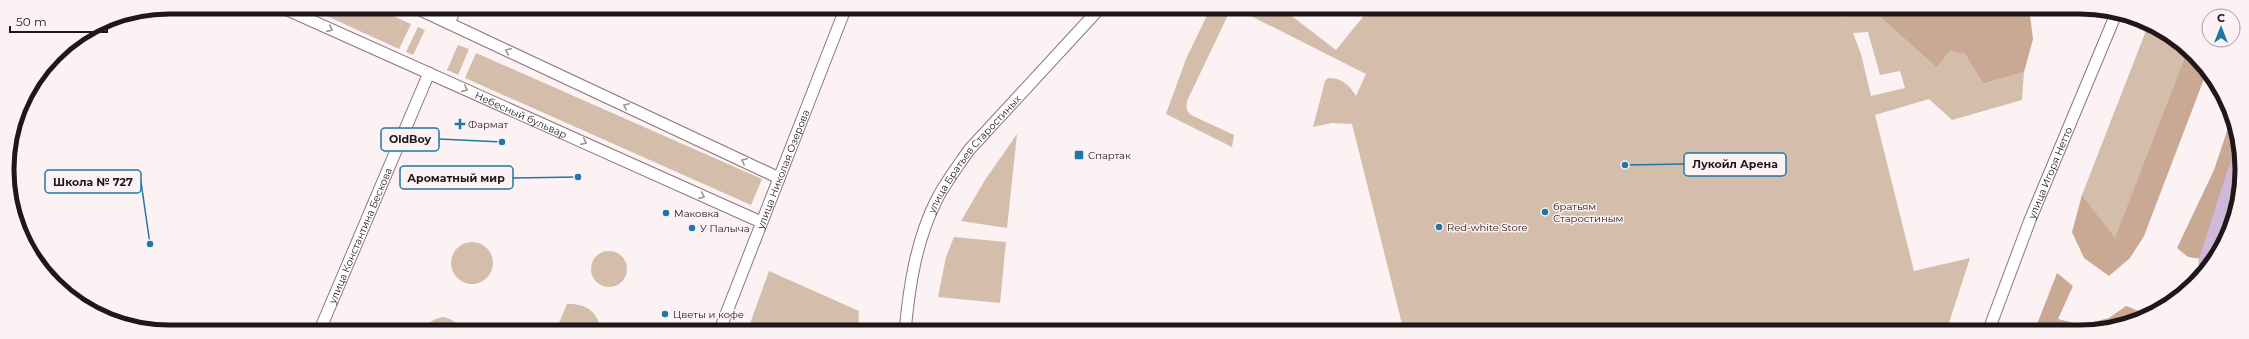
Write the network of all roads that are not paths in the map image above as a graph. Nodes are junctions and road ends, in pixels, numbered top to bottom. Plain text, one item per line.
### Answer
1 (298, 14) edge
2 (429, 14) edge
3 (453, 14) edge
4 (843, 14) edge
5 (1095, 14) edge
6 (2114, 18) edge
7 (449, 23) junction
8 (430, 73) junction
9 (779, 178) junction
10 (761, 222) junction
11 (322, 325) edge
12 (722, 325) edge
13 (906, 325) edge
14 (1991, 325) edge

1 -> 8 street, Небесный бульвар
2 - 7 street
3 - 7 street
4 - 9 street, улица Николая Озерова
5 - 13 street, улица Братьев Старостиных
6 - 14 street, улица Игоря Нетто
9 -> 7 street
8 -> 10 street, Небесный бульвар
8 - 11 street, улица Константина Бескова
9 - 10 street, улица Николая Озерова
10 - 12 street, улица Николая Озерова

